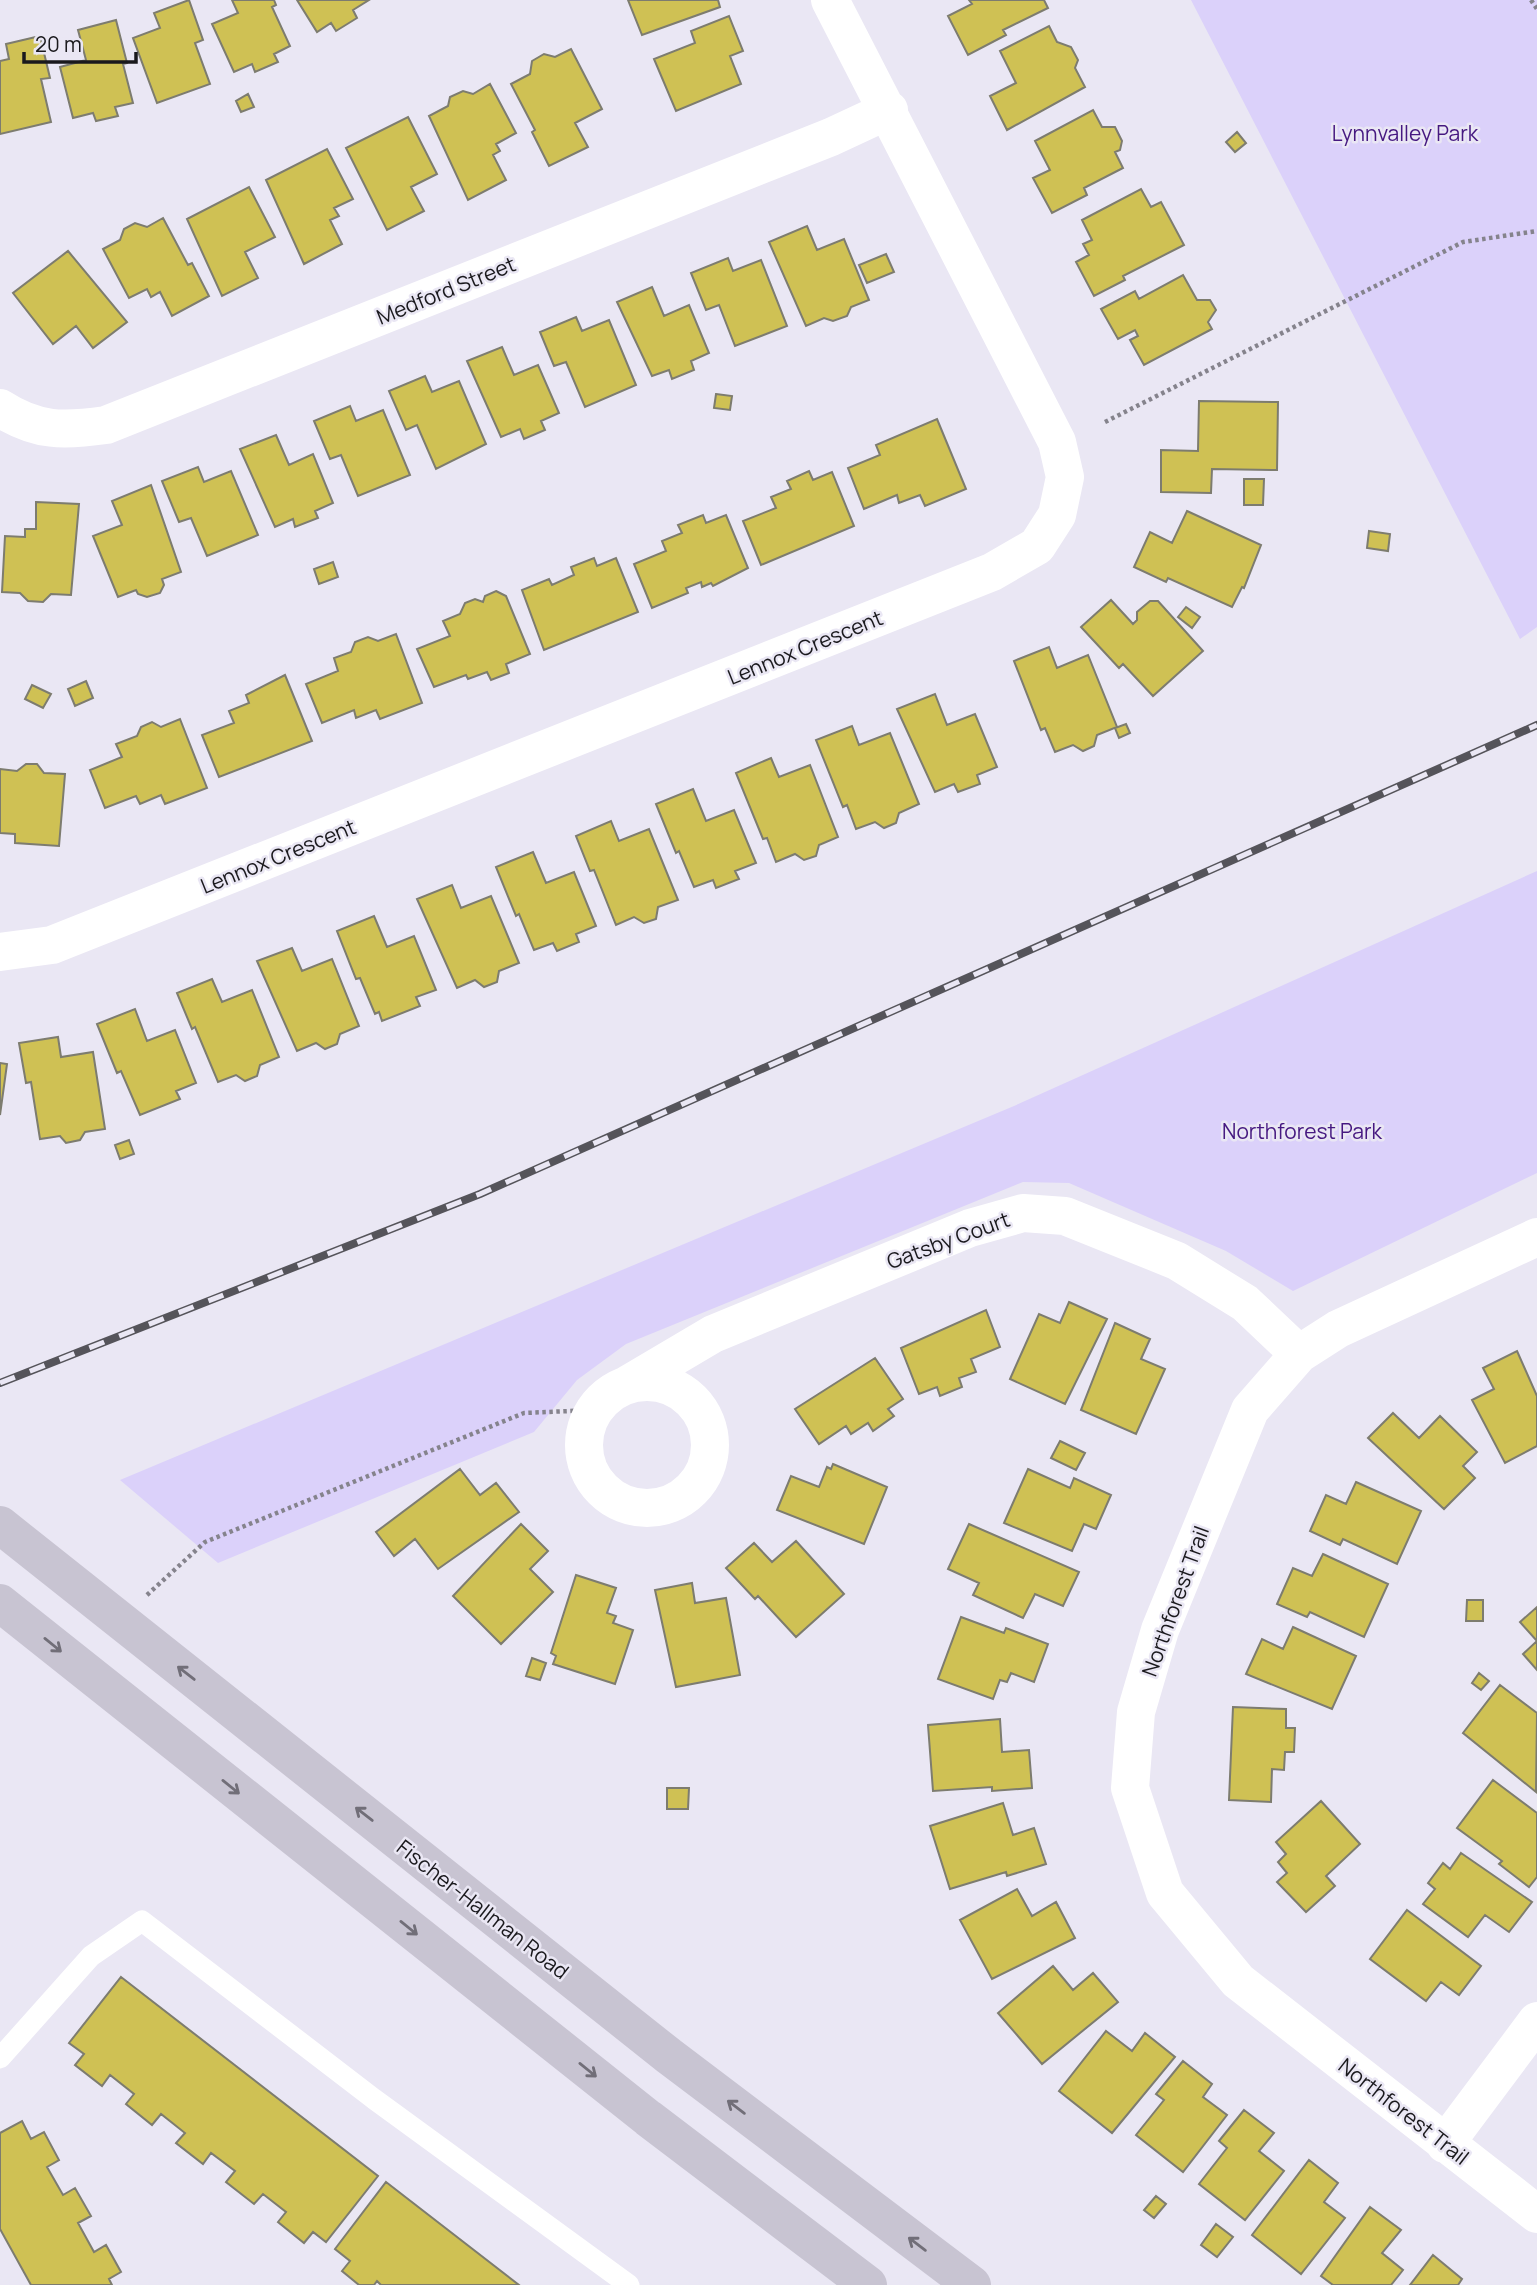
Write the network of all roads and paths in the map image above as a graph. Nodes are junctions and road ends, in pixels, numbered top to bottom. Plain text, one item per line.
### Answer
1 (830, 0) edge
2 (1531, 0) edge
3 (1537, 9) edge
4 (888, 110) junction
5 (1537, 231) edge
6 (0, 408) edge
7 (1105, 422) dead end
8 (0, 952) edge
9 (1537, 1237) edge
10 (1299, 1354) junction
11 (625, 1386) junction
12 (594, 1410) junction
13 (0, 1525) edge
14 (145, 1597) dead end
15 (0, 1602) edge
16 (1537, 2021) edge
17 (0, 2058) edge
18 (1445, 2144) junction
19 (1537, 2214) edge
20 (629, 2285) edge
21 (868, 2285) edge
22 (972, 2285) edge

1 - 4 street, Lennox Crescent
2 - 3 path
4 - 6 street, Medford Street
4 - 8 street, Lennox Crescent
5 - 7 path
9 - 10 street, Northforest Trail
10 - 11 street, Gatsby Court
10 - 18 street, Northforest Trail
11 - 12 street, Gatsby Court
11 - 12 street
12 - 14 path
22 -> 13 main road, Fischer-Hallman Road
15 -> 21 main road
16 - 18 street
17 - 20 lane
18 - 19 street, Northforest Trail

